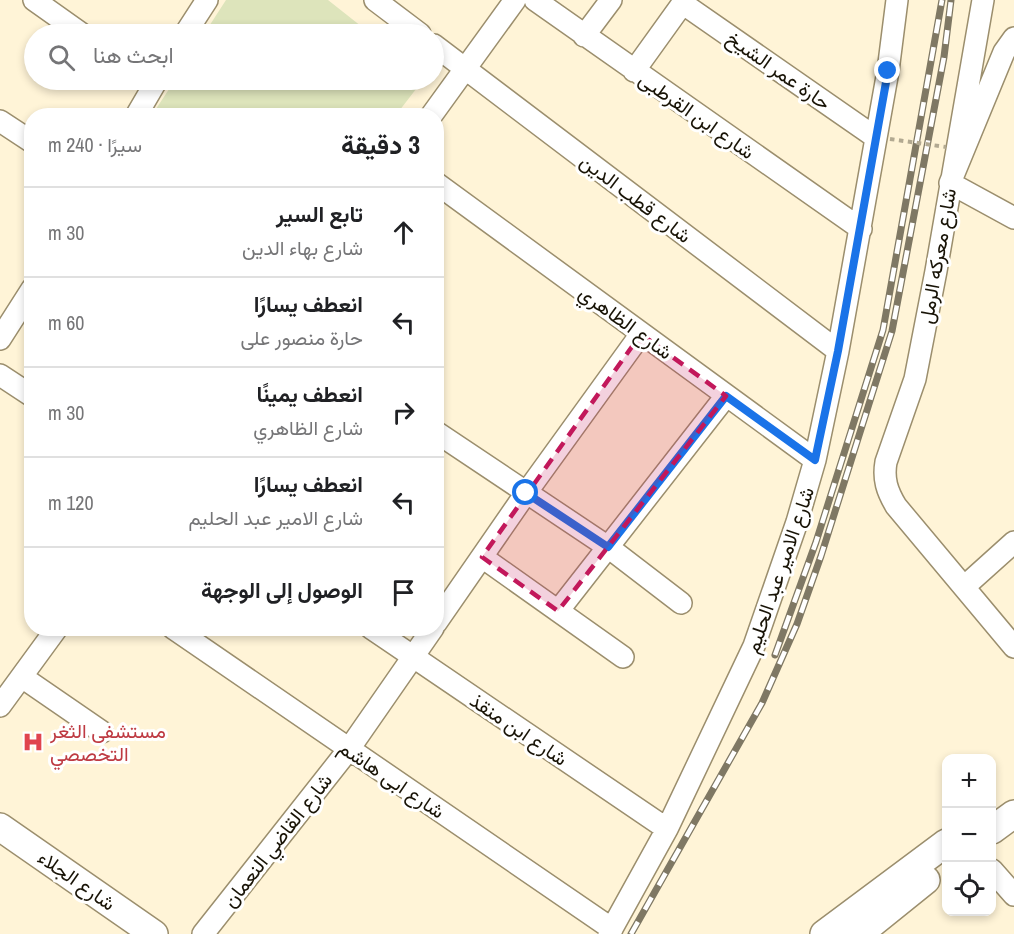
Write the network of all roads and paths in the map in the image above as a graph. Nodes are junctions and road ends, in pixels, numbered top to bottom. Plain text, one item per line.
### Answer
1 (34, 0) edge
2 (375, 0) edge
3 (515, 0) edge
4 (535, 0) edge
5 (611, 0) edge
6 (897, 0) edge
7 (983, 0) edge
8 (200, 2) edge
9 (684, 2) edge
10 (68, 24) edge
11 (190, 24) edge
12 (407, 24) edge
13 (584, 36) junction
14 (1014, 38) edge
15 (444, 53) edge
16 (465, 69) junction
17 (634, 71) junction
18 (147, 90) edge
19 (140, 108) edge
20 (437, 108) edge
21 (0, 121) edge
22 (24, 137) edge
23 (882, 138) junction
24 (946, 147) dead end
25 (950, 183) junction
26 (444, 189) edge
27 (1014, 218) edge
28 (861, 229) junction
29 (24, 302) edge
30 (641, 334) junction
31 (0, 339) edge
32 (838, 351) junction
33 (0, 375) edge
34 (24, 391) edge
35 (726, 396) junction
36 (444, 437) edge
37 (815, 460) junction
38 (526, 493) junction
39 (1014, 542) edge
40 (608, 547) junction
41 (482, 557) junction
42 (964, 587) junction
43 (681, 603) dead end
44 (558, 611) junction
45 (444, 612) edge
46 (51, 636) edge
47 (185, 636) edge
48 (383, 636) edge
49 (427, 636) edge
50 (1014, 647) edge
51 (413, 657) junction
52 (623, 657) dead end
53 (22, 677) junction
54 (0, 706) edge
55 (102, 732) dead end
56 (349, 749) junction
57 (1014, 797) edge
58 (996, 809) edge
59 (1014, 814) edge
60 (0, 827) edge
61 (996, 827) edge
62 (667, 829) junction
63 (942, 846) edge
64 (942, 866) edge
65 (996, 875) edge
66 (1014, 895) edge
67 (610, 932) edge
68 (154, 934) edge
69 (203, 934) edge
70 (824, 934) edge
71 (859, 934) edge

1 - 10 street
2 - 12 street
3 - 16 street
4 - 13 street, شارع ابن القرطبى
5 - 13 street
6 - 23 street, شارع الامير عبد الحليم
7 - 25 street, شارع معركه الرمل
8 - 11 street
9 - 17 street
9 - 23 street, حارة عمر الشيخ
13 - 17 street, شارع ابن القرطبى
14 - 25 street
15 - 16 street, شارع قطب الدين
16 - 20 street
16 - 32 street, شارع قطب الدين
17 - 28 street, شارع ابن القرطبى
18 - 19 street
21 - 22 street
23 - 24 path, bridge
23 - 28 street, شارع الامير عبد الحليم
25 - 27 street
25 - 42 street, شارع معركه الرمل
26 - 30 street, شارع الظاهري
28 - 32 street, شارع الامير عبد الحليم
29 - 31 street
30 - 35 street, شارع الظاهري
30 - 38 street
32 - 37 street, شارع الامير عبد الحليم
33 - 34 street
35 - 37 street, شارع الظاهري
35 - 40 street
36 - 38 street
37 - 62 street, شارع الامير عبد الحليم
38 - 40 street
38 - 41 street
39 - 42 street
40 - 43 street
40 - 44 street
41 - 44 street
41 - 45 street
42 - 50 street, شارع معركه الرمل
44 - 52 street
46 - 53 street
47 - 56 street, شارع ابى هاشم
48 - 51 street, شارع ابن منقذ
49 - 51 street, شارع القاضي النعمان
51 - 56 street, شارع القاضي النعمان
51 - 62 street, شارع ابن منقذ
53 - 54 street
53 - 55 street
56 - 67 street, شارع ابى هاشم
56 - 69 street, شارع القاضي النعمان
57 - 58 main road
59 - 61 main road
60 - 68 main road, شارع الجلاء
62 - 67 street, شارع الامير عبد الحليم
63 - 70 main road
64 - 71 main road
65 - 66 street

